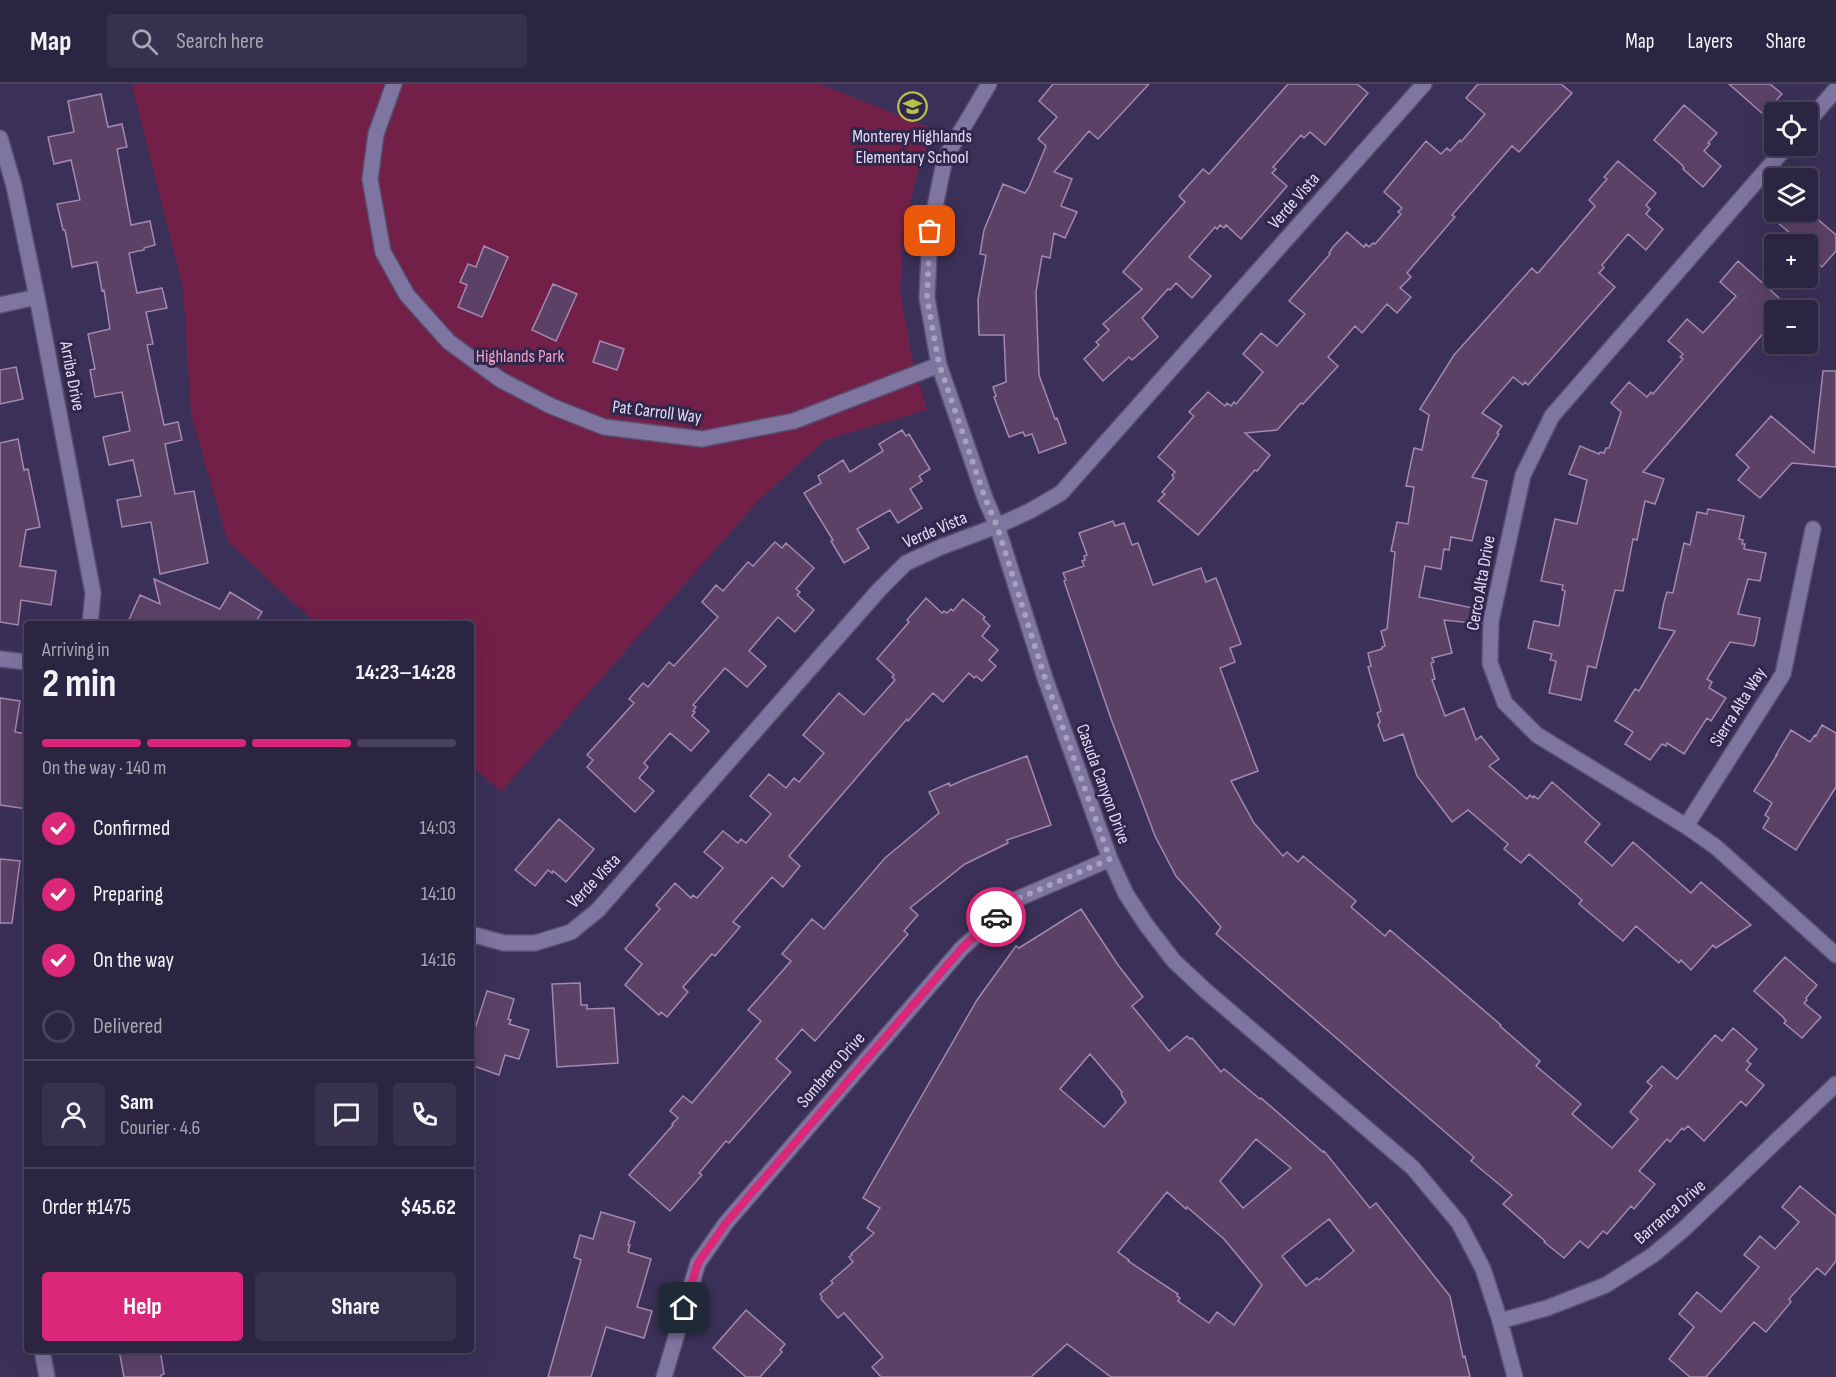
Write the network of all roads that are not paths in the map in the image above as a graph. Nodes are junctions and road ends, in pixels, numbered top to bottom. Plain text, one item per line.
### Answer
1 (394, 84) edge
2 (989, 84) edge
3 (1424, 84) edge
4 (1836, 89) edge
5 (1818, 110) edge
6 (0, 138) edge
7 (1778, 156) edge
8 (37, 297) junction
9 (0, 305) edge
10 (939, 364) junction
11 (997, 526) junction
12 (1813, 529) dead end
13 (90, 621) edge
14 (0, 659) edge
15 (24, 662) edge
16 (1686, 826) junction
17 (1110, 859) junction
18 (474, 935) edge
19 (1836, 955) edge
20 (1836, 1084) edge
21 (1500, 1321) junction
22 (43, 1353) edge
23 (47, 1377) edge
24 (664, 1377) edge
25 (1515, 1377) edge

1 - 10 street, Pat Carroll Way
2 - 10 street, Casuda Canyon Drive
3 - 11 street, Verde Vista
4 - 5 street
6 - 8 street, Arriba Drive
7 - 16 street, Cerco Alta Drive
8 - 9 street
8 - 13 street, Arriba Drive
10 - 11 street, Casuda Canyon Drive
11 - 17 street, Casuda Canyon Drive
11 - 18 street, Verde Vista
12 - 16 street, Sierra Alta Way
14 - 15 street
16 - 19 street, Cerco Alta Drive
17 - 21 street, Casuda Canyon Drive
17 - 24 street, Sombrero Drive
20 - 21 street, Barranca Drive
21 - 25 street, Casuda Canyon Drive
22 - 23 street

